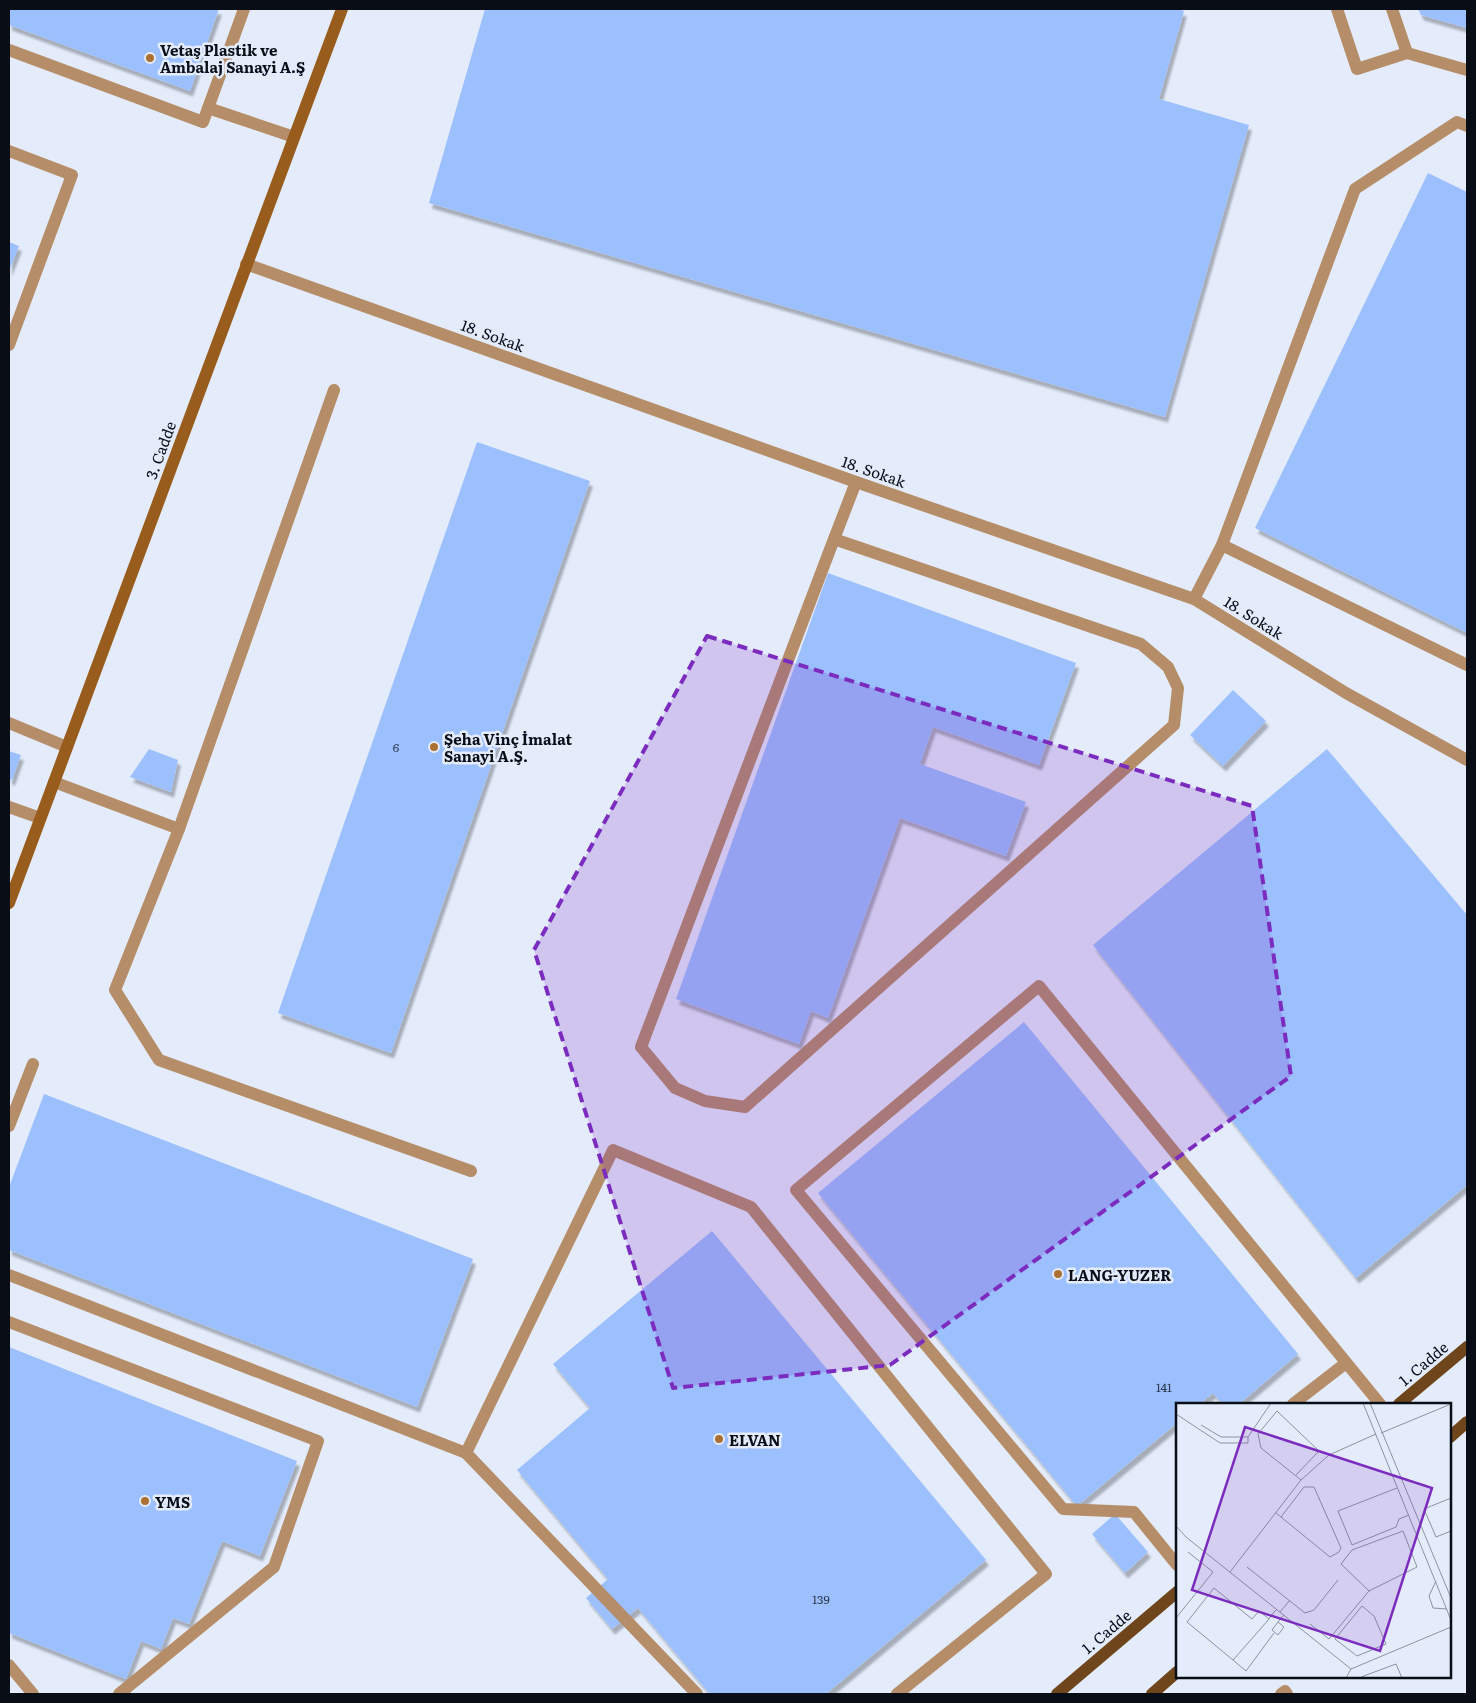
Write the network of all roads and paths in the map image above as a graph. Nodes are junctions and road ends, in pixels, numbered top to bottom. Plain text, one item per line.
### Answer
1 (244, 9) edge
2 (342, 9) edge
3 (1337, 9) edge
4 (1392, 9) edge
5 (9, 50) edge
6 (1407, 53) junction
7 (1467, 70) edge
8 (208, 108) junction
9 (1467, 126) edge
10 (294, 137) junction
11 (9, 151) edge
12 (246, 264) junction
13 (9, 345) edge
14 (334, 390) dead end
15 (856, 482) junction
16 (834, 539) junction
17 (1222, 545) junction
18 (1194, 599) junction
19 (1467, 665) edge
20 (9, 723) edge
21 (67, 747) junction
22 (1467, 760) edge
23 (54, 782) junction
24 (9, 807) edge
25 (40, 818) junction
26 (178, 829) junction
27 (9, 903) edge
28 (33, 1064) dead end
29 (9, 1126) edge
30 (471, 1171) dead end
31 (9, 1275) edge
32 (9, 1322) edge
33 (1467, 1347) edge
34 (1346, 1363) junction
35 (1295, 1403) edge
36 (1379, 1403) edge
37 (1400, 1403) edge
38 (1467, 1422) edge
39 (1451, 1436) edge
40 (466, 1453) junction
41 (1176, 1564) edge
42 (1176, 1593) edge
43 (9, 1666) edge
44 (1176, 1673) edge
45 (33, 1694) edge
46 (119, 1694) edge
47 (696, 1694) edge
48 (897, 1694) edge
49 (1057, 1694) edge
50 (1152, 1694) edge
51 (1281, 1694) edge
52 (1288, 1694) edge

1 - 8 street
2 - 10 street, 3. Cadde
3 - 6 street
4 - 6 street
5 - 8 street
6 - 7 street
8 - 10 street
9 - 17 street
10 - 12 street, 3. Cadde
11 - 13 street
12 - 15 street, 18. Sokak
12 - 21 street, 3. Cadde
14 - 26 street
15 - 16 street
15 - 18 street, 18. Sokak
16 - 16 street
17 - 18 street
17 - 19 street
18 - 22 street, 18. Sokak
20 - 21 street
21 - 23 street, 3. Cadde
23 - 25 street, 3. Cadde
23 - 26 street
24 - 25 street
25 - 27 street, 3. Cadde
26 - 30 street
28 - 29 street
31 - 40 street
32 - 46 street
33 - 37 main road, 1. Cadde
34 - 35 street
34 - 36 street
34 - 41 street
38 - 39 main road
40 - 47 street
40 - 48 street
42 - 49 main road, 1. Cadde
43 - 45 street
44 - 50 main road
51 - 52 street

